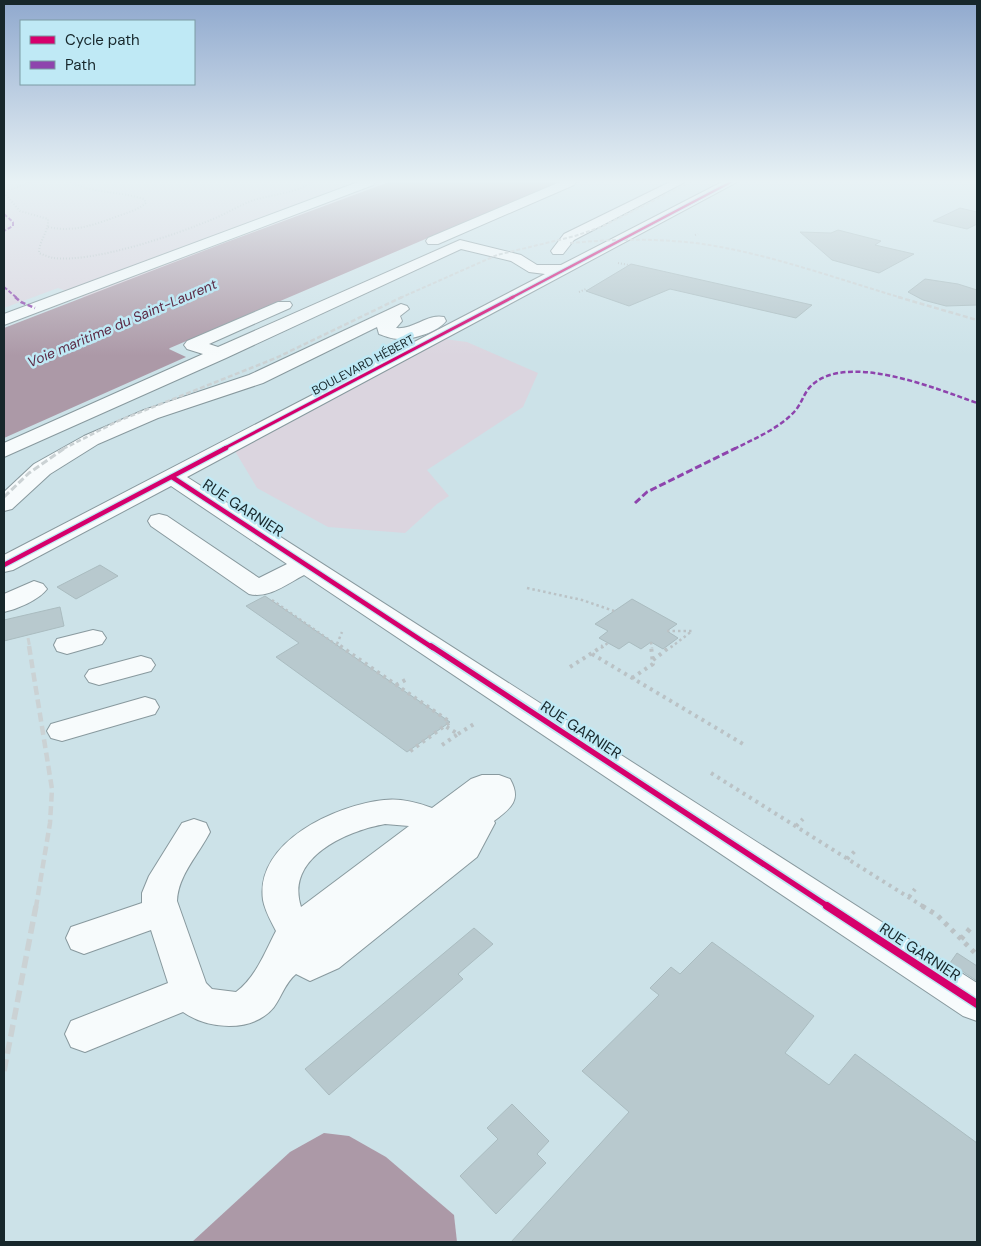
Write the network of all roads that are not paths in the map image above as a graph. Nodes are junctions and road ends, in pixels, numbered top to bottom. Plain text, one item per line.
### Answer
1 (215, 240) edge
2 (433, 240) edge
3 (446, 240) edge
4 (567, 240) edge
5 (620, 240) edge
6 (460, 244) junction
7 (420, 246) dead end
8 (558, 251) junction
9 (593, 255) junction
10 (516, 258) junction
11 (564, 270) junction
12 (496, 299) junction
13 (293, 301) dead end
14 (4, 320) edge
15 (420, 330) junction
16 (439, 336) junction
17 (220, 354) junction
18 (4, 451) edge
19 (172, 477) junction
20 (4, 504) edge
21 (159, 521) dead end
22 (306, 564) junction
23 (4, 565) edge
24 (34, 589) dead end
25 (4, 604) edge
26 (93, 638) dead end
27 (68, 645) dead end
28 (141, 665) dead end
29 (99, 676) dead end
30 (144, 707) dead end
31 (62, 731) dead end
32 (487, 809) dead end
33 (194, 832) dead end
34 (450, 836) junction
35 (161, 911) junction
36 (84, 938) dead end
37 (310, 944) junction
38 (190, 992) junction
39 (977, 1004) edge
40 (85, 1034) dead end

1 - 14 street
2 - 7 street
3 - 6 street
4 - 8 street
5 - 9 street, BOULEVARD HÉBERT
6 - 10 street
6 - 17 street
8 - 9 street
8 - 10 street
9 - 11 street, BOULEVARD HÉBERT
10 - 11 street
11 - 12 street, BOULEVARD HÉBERT
12 - 15 street
12 - 16 street, BOULEVARD HÉBERT
13 - 17 street
15 - 16 street
15 - 20 street
16 - 19 street, BOULEVARD HÉBERT
17 - 18 street
19 - 22 street, RUE GARNIER
19 - 23 street, BOULEVARD HÉBERT
21 - 22 street
22 - 39 street, RUE GARNIER
24 - 25 street
26 - 27 street
28 - 29 street
30 - 31 street
32 - 34 street
33 - 35 street
34 - 37 street
34 - 37 street
35 - 36 street
35 - 38 street
37 - 38 street
38 - 40 street

